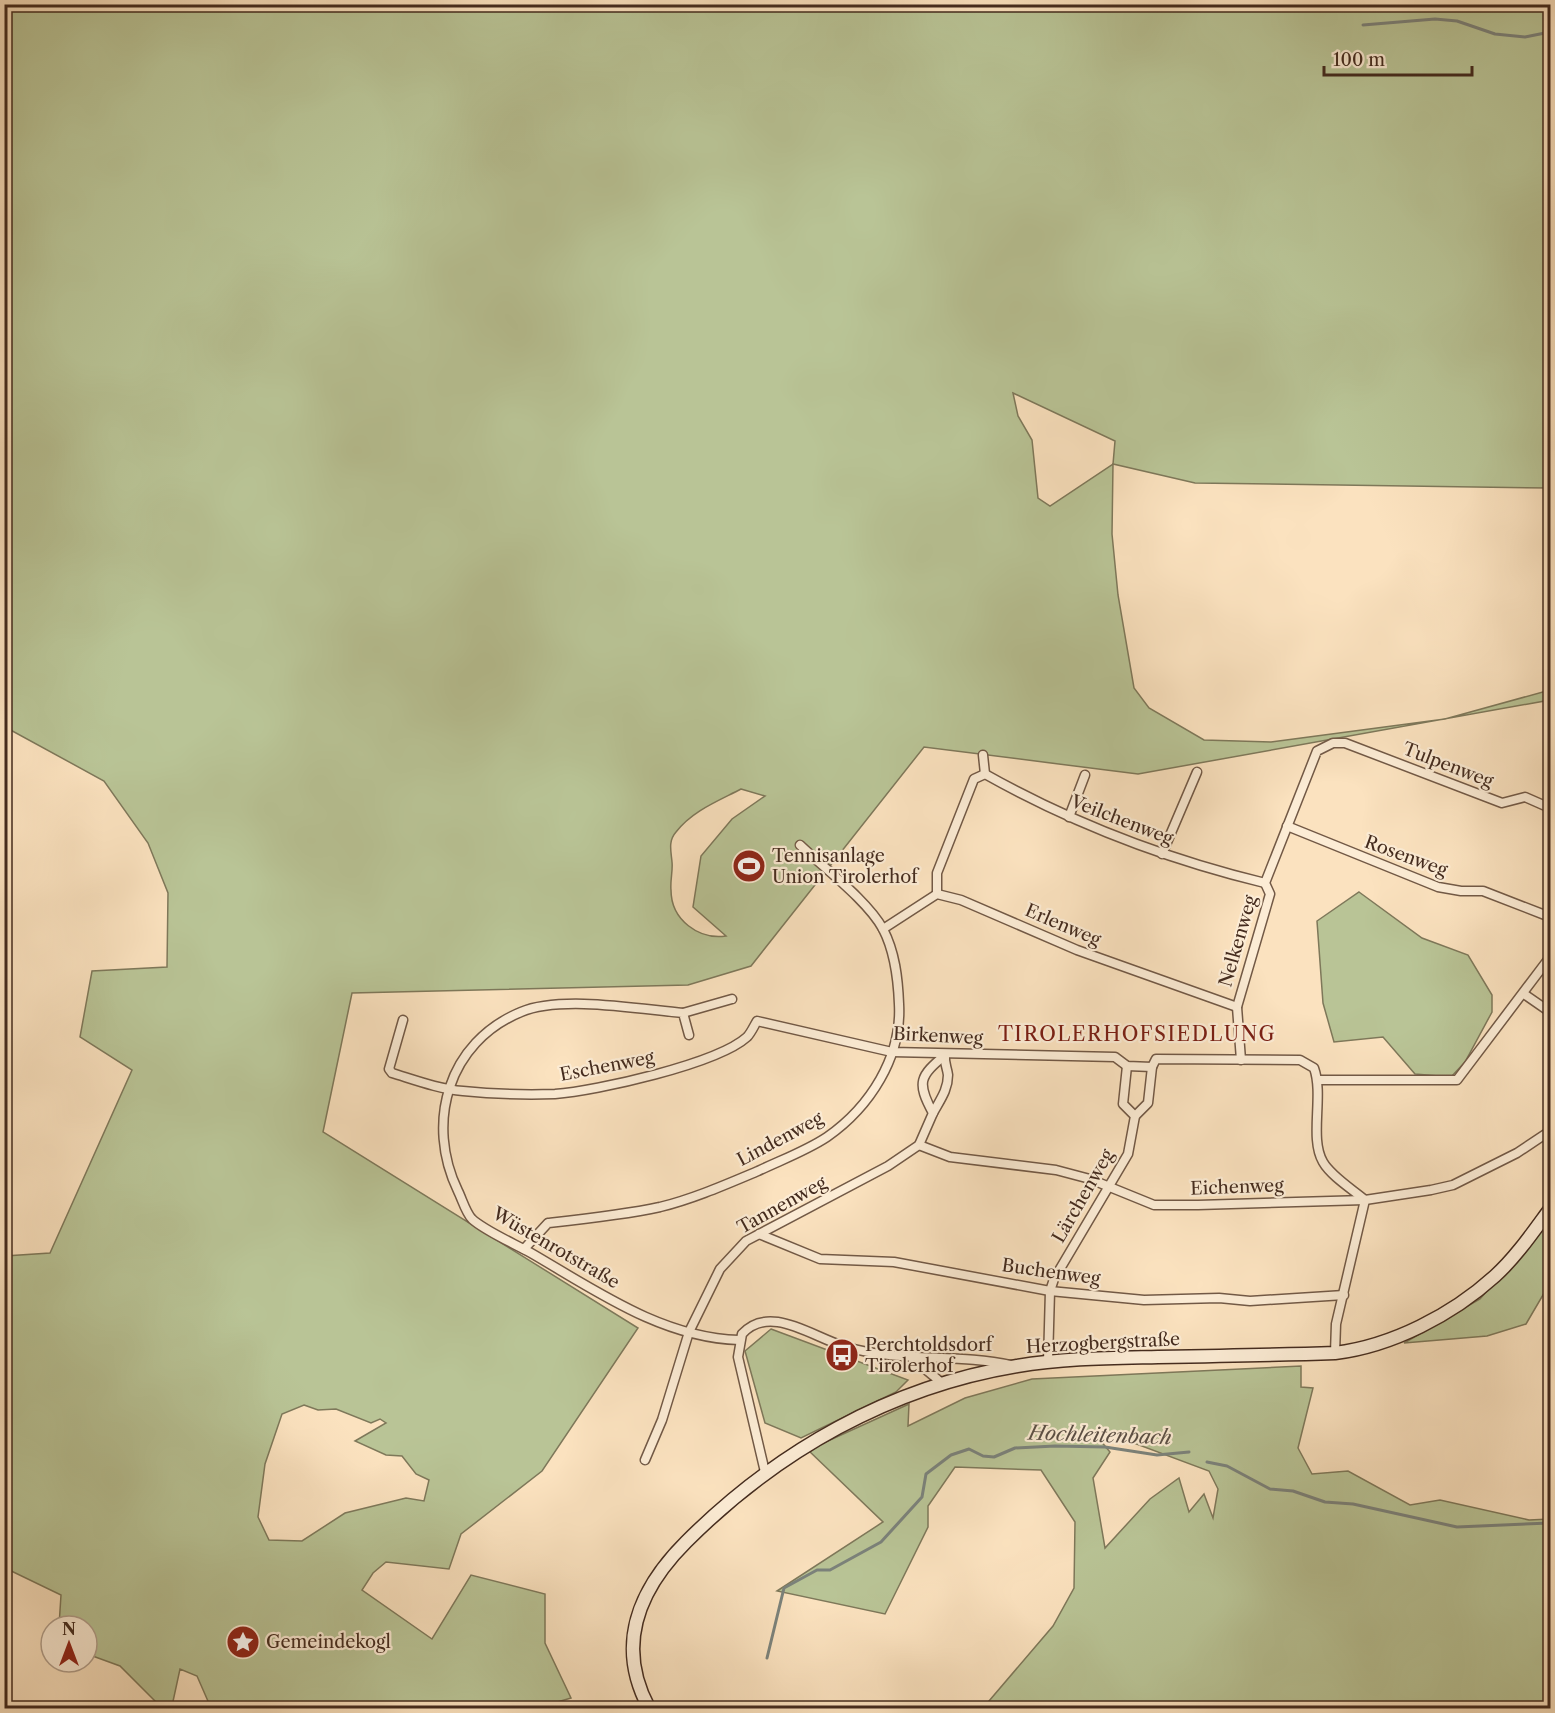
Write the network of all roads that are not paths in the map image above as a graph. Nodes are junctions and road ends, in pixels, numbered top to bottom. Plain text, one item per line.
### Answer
1 (1333, 743) joint
2 (984, 755) dead end
3 (1197, 772) dead end
4 (985, 774) junction
5 (1085, 775) dead end
6 (1551, 808) edge
7 (1069, 817) junction
8 (1287, 826) junction
9 (800, 845) dead end
10 (1162, 854) junction
11 (1265, 883) junction
12 (937, 894) junction
13 (1551, 917) edge
14 (883, 929) junction
15 (1551, 957) edge
16 (1524, 994) junction
17 (732, 999) dead end
18 (1237, 1007) junction
19 (1551, 1012) edge
20 (683, 1013) junction
21 (403, 1020) dead end
22 (757, 1021) joint
23 (689, 1035) dead end
24 (892, 1052) junction
25 (945, 1055) junction
26 (1240, 1060) junction
27 (1127, 1066) junction
28 (1152, 1066) junction
29 (1318, 1080) junction
30 (448, 1089) junction
31 (933, 1113) junction
32 (1135, 1116) junction
33 (1551, 1131) edge
34 (919, 1145) junction
35 (1107, 1188) junction
36 (1365, 1200) junction
37 (1551, 1209) edge
38 (759, 1234) junction
39 (524, 1250) junction
40 (1050, 1291) junction
41 (1344, 1295) junction
42 (689, 1332) junction
43 (739, 1340) junction
44 (1335, 1353) junction
45 (911, 1358) junction
46 (1048, 1362) junction
47 (1016, 1366) junction
48 (943, 1384) junction
49 (645, 1460) dead end
50 (765, 1472) junction
51 (649, 1708) edge

1 - 6 street, Tulpenweg
1 - 8 street, Nelkenweg
2 - 4 street
3 - 10 street
4 - 7 street, Veilchenweg
4 - 12 street
5 - 7 street
7 - 10 street, Veilchenweg
8 - 11 street, Nelkenweg
8 - 13 street, Rosenweg
9 - 14 street, Lindenweg
10 - 11 street, Veilchenweg
11 - 18 street, Nelkenweg
12 - 14 street
12 - 18 street, Erlenweg
14 - 24 street, Lindenweg
15 - 16 street
16 - 19 street
16 - 29 street
17 - 20 street, Wüstenrotstraße
18 - 26 street, Nelkenweg
20 - 23 street
20 - 30 street, Wüstenrotstraße
21 - 30 street, Eschenweg
22 - 24 street, Birkenweg
22 - 30 street, Eschenweg
24 - 25 street, Birkenweg
24 - 39 street, Lindenweg
25 - 27 street, Birkenweg
25 - 31 street
25 - 31 street
26 - 28 street, Birkenweg
26 - 29 street, Birkenweg
27 - 28 street, Birkenweg
27 - 32 street
28 - 32 street, Lärchenweg
29 - 36 street
30 - 39 street, Wüstenrotstraße
31 - 34 street
32 - 35 street, Lärchenweg
33 - 36 street, Eichenweg
34 - 35 street, Eichenweg
34 - 38 street, Tannenweg
35 - 36 street, Eichenweg
35 - 40 street, Lärchenweg
36 - 41 street
37 - 44 main road, Herzogbergstraße
38 - 40 street, Buchenweg
38 - 42 street, Tannenweg
39 - 42 street, Wüstenrotstraße
40 - 41 street, Buchenweg
40 - 46 street, Lärchenweg
41 - 44 street
42 - 43 street, Wüstenrotstraße
42 - 49 street, Tannenweg
43 - 45 street
43 - 50 street
44 - 46 main road, Herzogbergstraße
45 - 47 street
45 - 48 street
46 - 47 main road, Herzogbergstraße
47 - 48 main road, Herzogbergstraße
48 - 50 main road, Herzogbergstraße
50 - 51 main road, Herzogbergstraße

